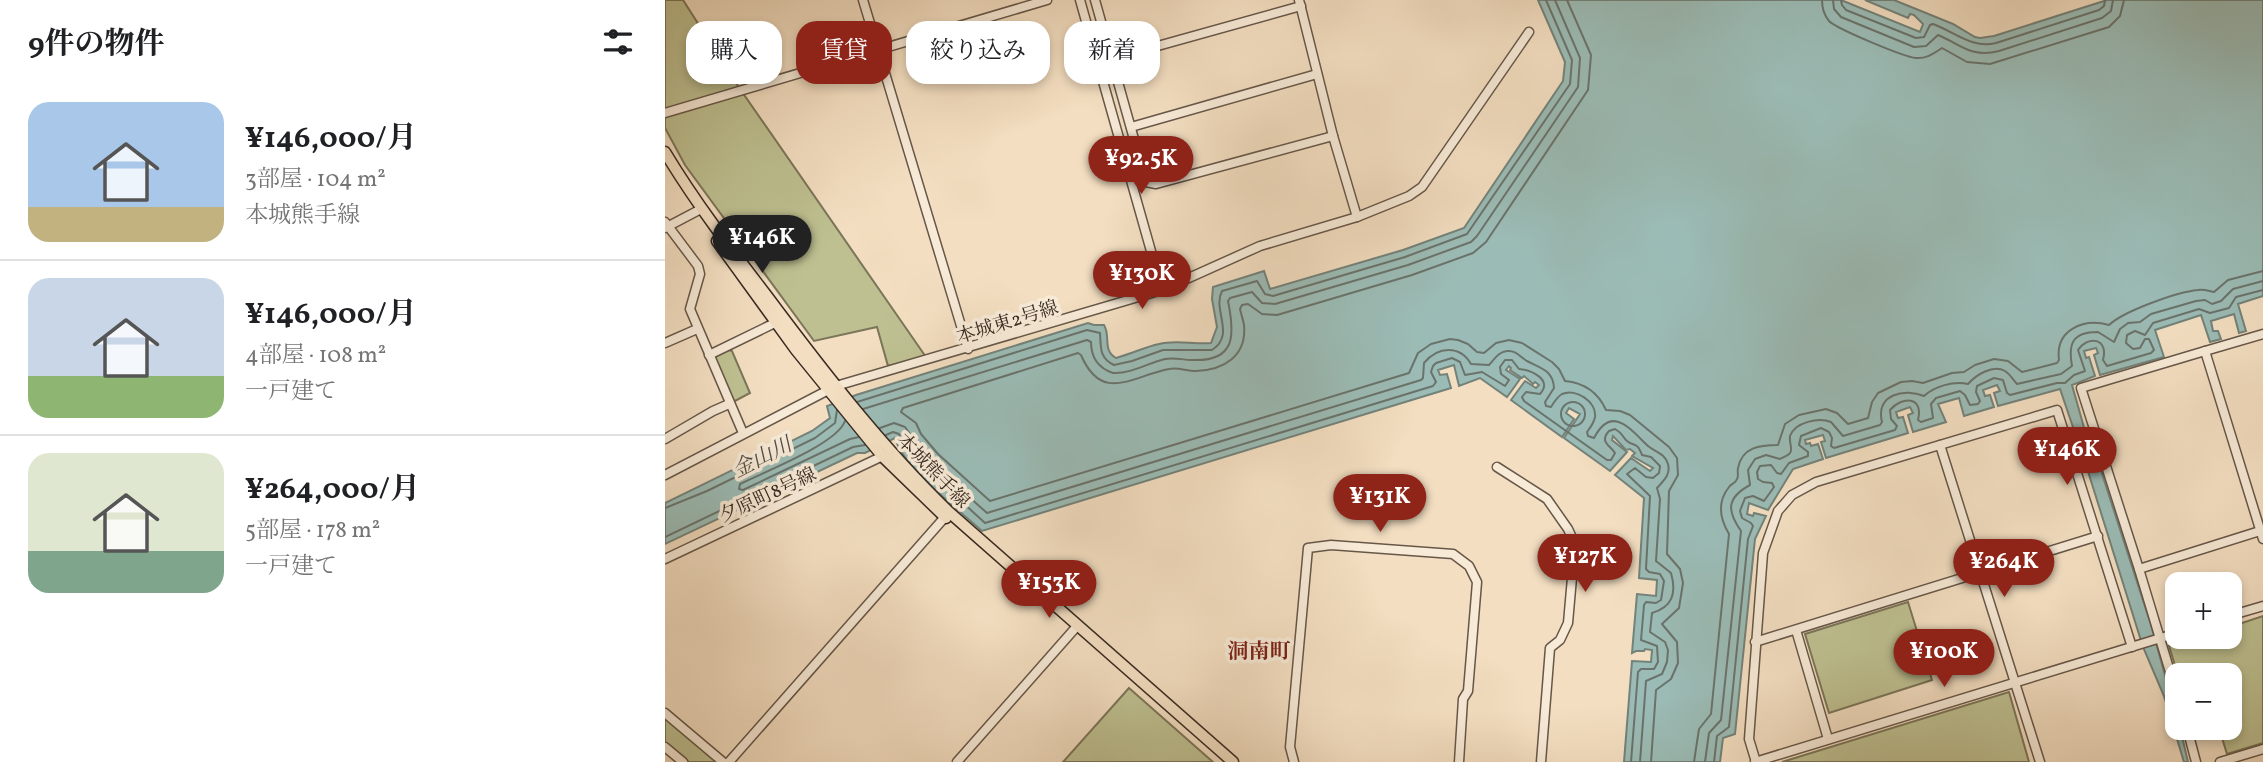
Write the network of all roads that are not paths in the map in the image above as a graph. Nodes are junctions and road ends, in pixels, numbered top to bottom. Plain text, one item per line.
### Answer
1 (863, 0) edge
2 (1047, 0) edge
3 (1080, 0) edge
4 (1095, 0) edge
5 (1300, 3) edge
6 (870, 21) edge
7 (1101, 21) edge
8 (1529, 32) dead end
9 (1160, 44) edge
10 (892, 46) edge
11 (796, 74) edge
12 (1317, 74) junction
13 (889, 84) edge
14 (1118, 84) edge
15 (665, 113) edge
16 (1131, 127) junction
17 (1333, 136) junction
18 (665, 152) edge
19 (665, 163) edge
20 (699, 210) junction
21 (1357, 217) junction
22 (666, 225) edge
23 (1162, 290) junction
24 (781, 320) junction
25 (698, 329) junction
26 (2263, 334) edge
27 (665, 343) edge
28 (968, 349) junction
29 (2205, 351) junction
30 (709, 355) junction
31 (832, 388) junction
32 (729, 404) junction
33 (743, 433) junction
34 (2086, 437) junction
35 (665, 439) edge
36 (2068, 442) junction
37 (1940, 445) junction
38 (884, 450) junction
39 (1497, 467) dead end
40 (665, 475) edge
41 (945, 517) junction
42 (2262, 533) edge
43 (2098, 536) junction
44 (665, 559) edge
45 (2139, 569) junction
46 (1981, 573) junction
47 (2263, 606) edge
48 (2242, 612) edge
49 (1077, 627) junction
50 (1796, 630) junction
51 (2165, 636) edge
52 (2159, 638) junction
53 (1755, 642) junction
54 (2137, 645) junction
55 (2167, 663) edge
56 (2015, 683) junction
57 (665, 713) edge
58 (1828, 739) junction
59 (2190, 740) edge
60 (665, 747) edge
61 (2263, 749) edge
62 (2239, 759) edge
63 (683, 762) edge
64 (723, 762) edge
65 (729, 762) edge
66 (957, 762) edge
67 (1225, 762) edge
68 (1233, 762) edge
69 (1294, 762) edge
70 (1459, 762) edge
71 (1541, 762) edge
72 (1755, 762) edge
73 (2040, 762) edge
74 (2196, 762) edge
75 (2220, 762) edge

1 - 6 street
2 - 10 street
3 - 23 street
4 - 7 street
5 - 9 street
5 - 12 street
8 - 21 street, 本城東2号線
11 - 15 street
12 - 16 street
12 - 17 street
13 - 28 street
14 - 16 street
16 - 17 street
17 - 21 street
18 - 20 main road, 本城熊手線
19 - 20 main road, 本城熊手線
20 - 22 street
20 - 24 main road, 本城熊手線
21 - 23 street, 本城東2号線
22 - 25 street
23 - 28 street, 本城東2号線
24 - 30 street
24 - 31 main road, 本城熊手線
25 - 27 street
25 - 30 street
26 - 29 street
28 - 31 street, 本城東2号線
29 - 34 street
29 - 42 street
30 - 32 street
31 - 33 street, 本城東2号線
31 - 38 main road, 本城熊手線
32 - 33 street
32 - 35 street
33 - 40 street, 本城東2号線
34 - 36 street
34 - 45 street
36 - 37 street
36 - 43 street
37 - 46 street
37 - 53 street
38 - 41 main road, 本城熊手線
38 - 44 street, 夕原町8号線
38 - 49 main road, 本城熊手線
39 - 71 street
41 - 49 main road, 本城熊手線
41 - 65 street
42 - 45 street
43 - 46 street
43 - 54 street
45 - 52 street
46 - 50 street
46 - 56 street
47 - 48 street
49 - 66 street
49 - 67 main road, 本城熊手線
49 - 68 main road, 本城熊手線
50 - 53 street
50 - 58 street
51 - 52 street
52 - 54 street
52 - 55 street
53 - 72 street
54 - 56 street
56 - 58 street
56 - 73 street
57 - 64 street
58 - 72 street
59 - 74 street
60 - 63 street
61 - 62 street
62 - 75 street
69 - 70 street

